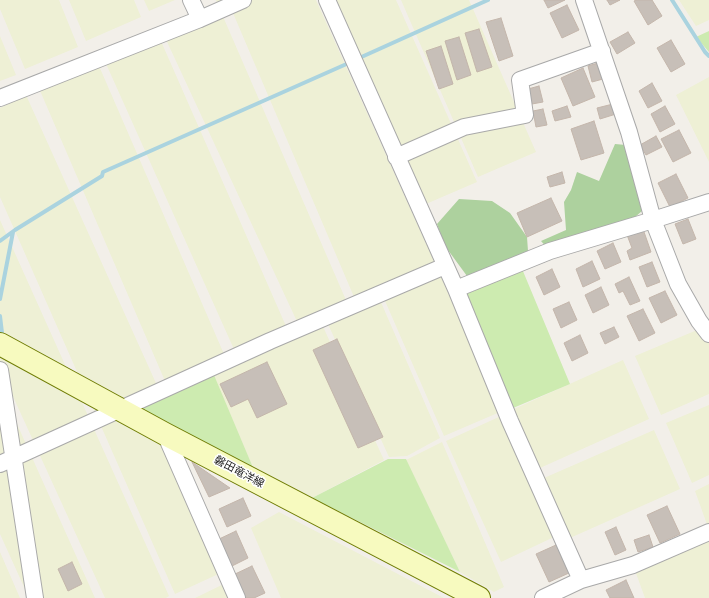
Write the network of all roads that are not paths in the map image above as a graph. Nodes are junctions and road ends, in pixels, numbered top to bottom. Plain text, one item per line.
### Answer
1 (191, 0) edge
2 (243, 0) edge
3 (327, 0) edge
4 (584, 0) edge
5 (200, 19) junction
6 (602, 51) junction
7 (0, 98) edge
8 (396, 156) junction
9 (709, 202) edge
10 (653, 220) junction
11 (445, 266) junction
12 (456, 289) junction
13 (707, 328) edge
14 (0, 344) edge
15 (0, 370) edge
16 (122, 409) junction
17 (165, 434) junction
18 (7, 461) edge
19 (709, 532) edge
20 (581, 580) junction
21 (35, 598) edge
22 (237, 598) edge
23 (479, 598) edge
24 (544, 598) edge

1 - 5 street
2 - 5 street
3 - 8 street
4 - 6 street
5 - 7 street
6 - 8 street
6 - 10 street
8 - 11 street
9 - 10 street
10 - 12 street
10 - 13 street
11 - 12 street
11 - 16 street
12 - 20 street
14 - 16 main road, 磐田竜洋線
15 - 18 street
16 - 17 main road, 磐田竜洋線
16 - 18 street
17 - 22 street
17 - 23 main road, 磐田竜洋線
18 - 21 street
19 - 20 street
20 - 24 street

